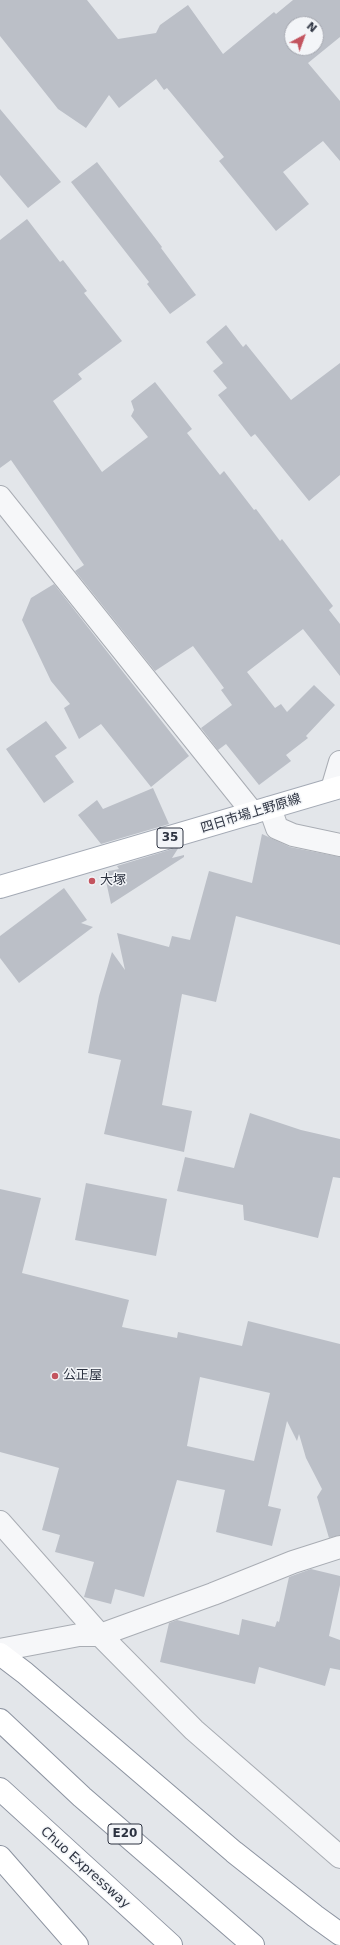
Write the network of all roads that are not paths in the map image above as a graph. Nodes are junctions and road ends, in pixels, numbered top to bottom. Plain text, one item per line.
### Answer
1 (0, 497) edge
2 (340, 762) edge
3 (336, 788) edge
4 (261, 811) junction
5 (340, 845) edge
6 (0, 887) edge
7 (0, 1522) edge
8 (340, 1547) edge
9 (100, 1635) junction
10 (0, 1650) edge
11 (0, 1654) edge
12 (0, 1720) edge
13 (0, 1789) edge
14 (0, 1856) edge
15 (340, 1857) edge
16 (340, 1934) edge
17 (77, 1945) edge
18 (172, 1945) edge
19 (252, 1945) edge

1 - 4 street
2 - 3 street
3 - 4 main road, 四日市場上野原線 / 35
4 - 5 street
4 - 6 main road, 四日市場上野原線 / 35
7 - 9 street
8 - 9 street
9 - 10 street
9 - 15 street
11 - 16 main road
12 - 19 main road, E20
13 - 18 main road, Chuo Expressway
14 - 17 main road

